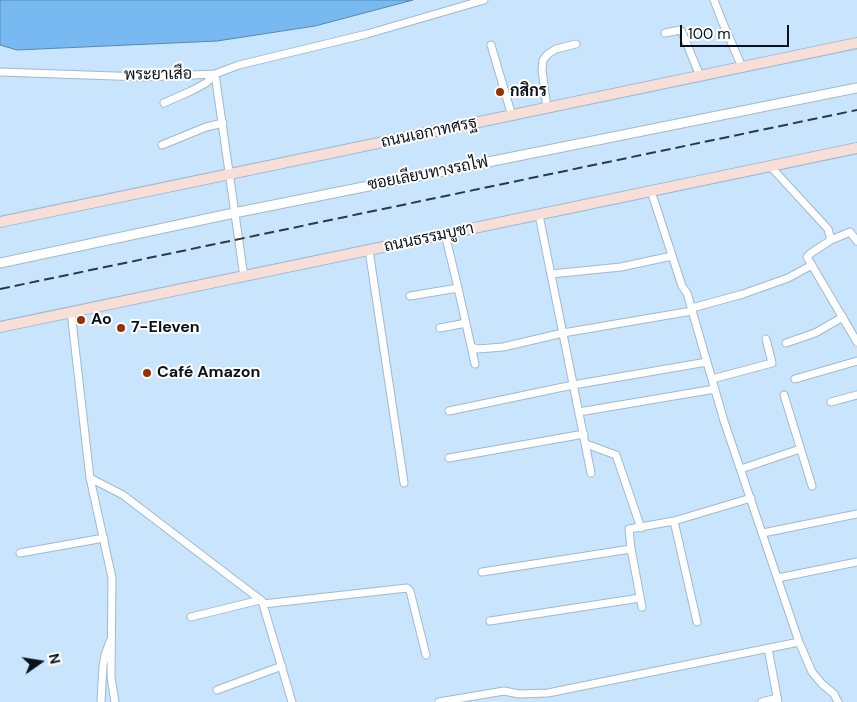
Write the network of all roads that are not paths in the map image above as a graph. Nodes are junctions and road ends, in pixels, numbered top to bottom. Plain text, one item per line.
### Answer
1 (484, 0) edge
2 (714, 0) edge
3 (665, 33) dead end
4 (857, 43) edge
5 (576, 44) dead end
6 (491, 45) dead end
7 (742, 67) junction
8 (0, 72) edge
9 (215, 74) junction
10 (700, 76) junction
11 (857, 88) edge
12 (164, 103) dead end
13 (547, 108) junction
14 (512, 116) junction
15 (223, 123) junction
16 (162, 145) dead end
17 (857, 148) edge
18 (771, 167) junction
19 (230, 174) junction
20 (651, 191) junction
21 (234, 213) junction
22 (539, 215) junction
23 (0, 222) edge
24 (445, 234) junction
25 (831, 240) junction
26 (857, 241) edge
27 (369, 250) junction
28 (672, 256) junction
29 (0, 263) edge
30 (812, 265) junction
31 (551, 274) junction
32 (244, 276) junction
33 (458, 288) junction
34 (410, 296) dead end
35 (692, 310) junction
36 (71, 312) junction
37 (843, 317) junction
38 (466, 323) junction
39 (857, 323) edge
40 (0, 326) edge
41 (850, 327) junction
42 (440, 328) dead end
43 (563, 333) junction
44 (766, 339) dead end
45 (857, 342) edge
46 (786, 343) dead end
47 (471, 346) junction
48 (857, 361) edge
49 (707, 362) junction
50 (475, 364) dead end
51 (712, 379) junction
52 (795, 379) dead end
53 (574, 385) junction
54 (715, 390) junction
55 (784, 395) dead end
56 (857, 395) edge
57 (831, 402) dead end
58 (449, 410) dead end
59 (579, 412) junction
60 (584, 434) junction
61 (586, 444) junction
62 (800, 449) junction
63 (448, 458) dead end
64 (740, 469) junction
65 (592, 473) dead end
66 (90, 478) junction
67 (404, 483) dead end
68 (812, 486) dead end
69 (751, 498) junction
70 (857, 514) edge
71 (674, 521) junction
72 (641, 528) junction
73 (763, 533) junction
74 (104, 538) junction
75 (631, 549) junction
76 (20, 553) dead end
77 (857, 562) edge
78 (482, 572) dead end
79 (778, 578) junction
80 (640, 598) junction
81 (262, 602) junction
82 (642, 607) dead end
83 (191, 618) dead end
84 (490, 621) dead end
85 (697, 622) dead end
86 (112, 638) junction
87 (799, 642) junction
88 (768, 648) junction
89 (426, 655) dead end
90 (282, 666) junction
91 (217, 690) dead end
92 (778, 700) edge
93 (101, 701) edge
94 (115, 702) edge
95 (292, 702) edge
96 (439, 702) edge
97 (764, 702) edge
98 (838, 702) edge

1 - 9 street
2 - 7 street
3 - 10 street
4 - 7 main road, ถนนเอกาทศรฐ
5 - 13 street
6 - 14 street
7 - 10 main road, ถนนเอกาทศรฐ
8 - 9 street, พระยาเสือ
9 - 12 street
9 - 15 street, พระยาเสือ
10 - 13 main road, ถนนเอกาทศรฐ
11 - 21 street, ซอยเลียบทางรถไฟ
13 - 14 main road, ถนนเอกาทศรฐ
14 - 19 main road, ถนนเอกาทศรฐ
15 - 16 street
15 - 19 street, พระยาเสือ
17 - 18 main road, ถนนธรรมบูชา
18 - 20 main road, ถนนธรรมบูชา
18 - 25 street
19 - 21 street, พระยาเสือ
19 - 23 main road, ถนนเอกาทศรฐ
20 - 22 main road, ถนนธรรมบูชา
20 - 28 street
21 - 29 street, ซอยเลียบทางรถไฟ
21 - 32 street, พระยาเสือ
22 - 24 main road, ถนนธรรมบูชา
22 - 31 street
24 - 27 main road, ถนนธรรมบูชา
24 - 33 street
25 - 26 street
25 - 30 street
27 - 32 main road, ถนนธรรมบูชา
27 - 67 street
28 - 31 street
28 - 35 street
30 - 35 street
30 - 37 street
31 - 43 street
32 - 36 main road, ถนนธรรมบูชา
33 - 34 street
33 - 38 street
35 - 43 street
35 - 49 street
36 - 40 main road, ถนนธรรมบูชา
36 - 66 street
37 - 41 street
37 - 46 street
38 - 42 street
38 - 47 street
39 - 41 street
41 - 45 street
43 - 47 street
43 - 53 street
44 - 51 street
47 - 50 street
48 - 52 street
49 - 51 street
49 - 53 street
51 - 54 street
53 - 58 street
53 - 59 street
54 - 59 street
54 - 64 street
55 - 62 street
56 - 57 street
59 - 60 street
60 - 61 street
60 - 63 street
61 - 65 street
61 - 72 street
62 - 64 street
62 - 68 street
64 - 69 street
66 - 74 street
66 - 81 street
69 - 71 street
69 - 73 street
70 - 73 street
71 - 72 street
71 - 85 street
72 - 75 street
73 - 79 street
74 - 76 street
74 - 86 street
75 - 78 street
75 - 80 street
77 - 79 street
79 - 87 street
80 - 82 street
80 - 84 street
81 - 83 street
81 - 89 street
81 - 90 street
86 - 93 street
86 - 94 street
87 - 88 street
87 - 98 street
88 - 92 street
88 - 96 street
90 - 91 street
90 - 95 street
92 - 97 street

